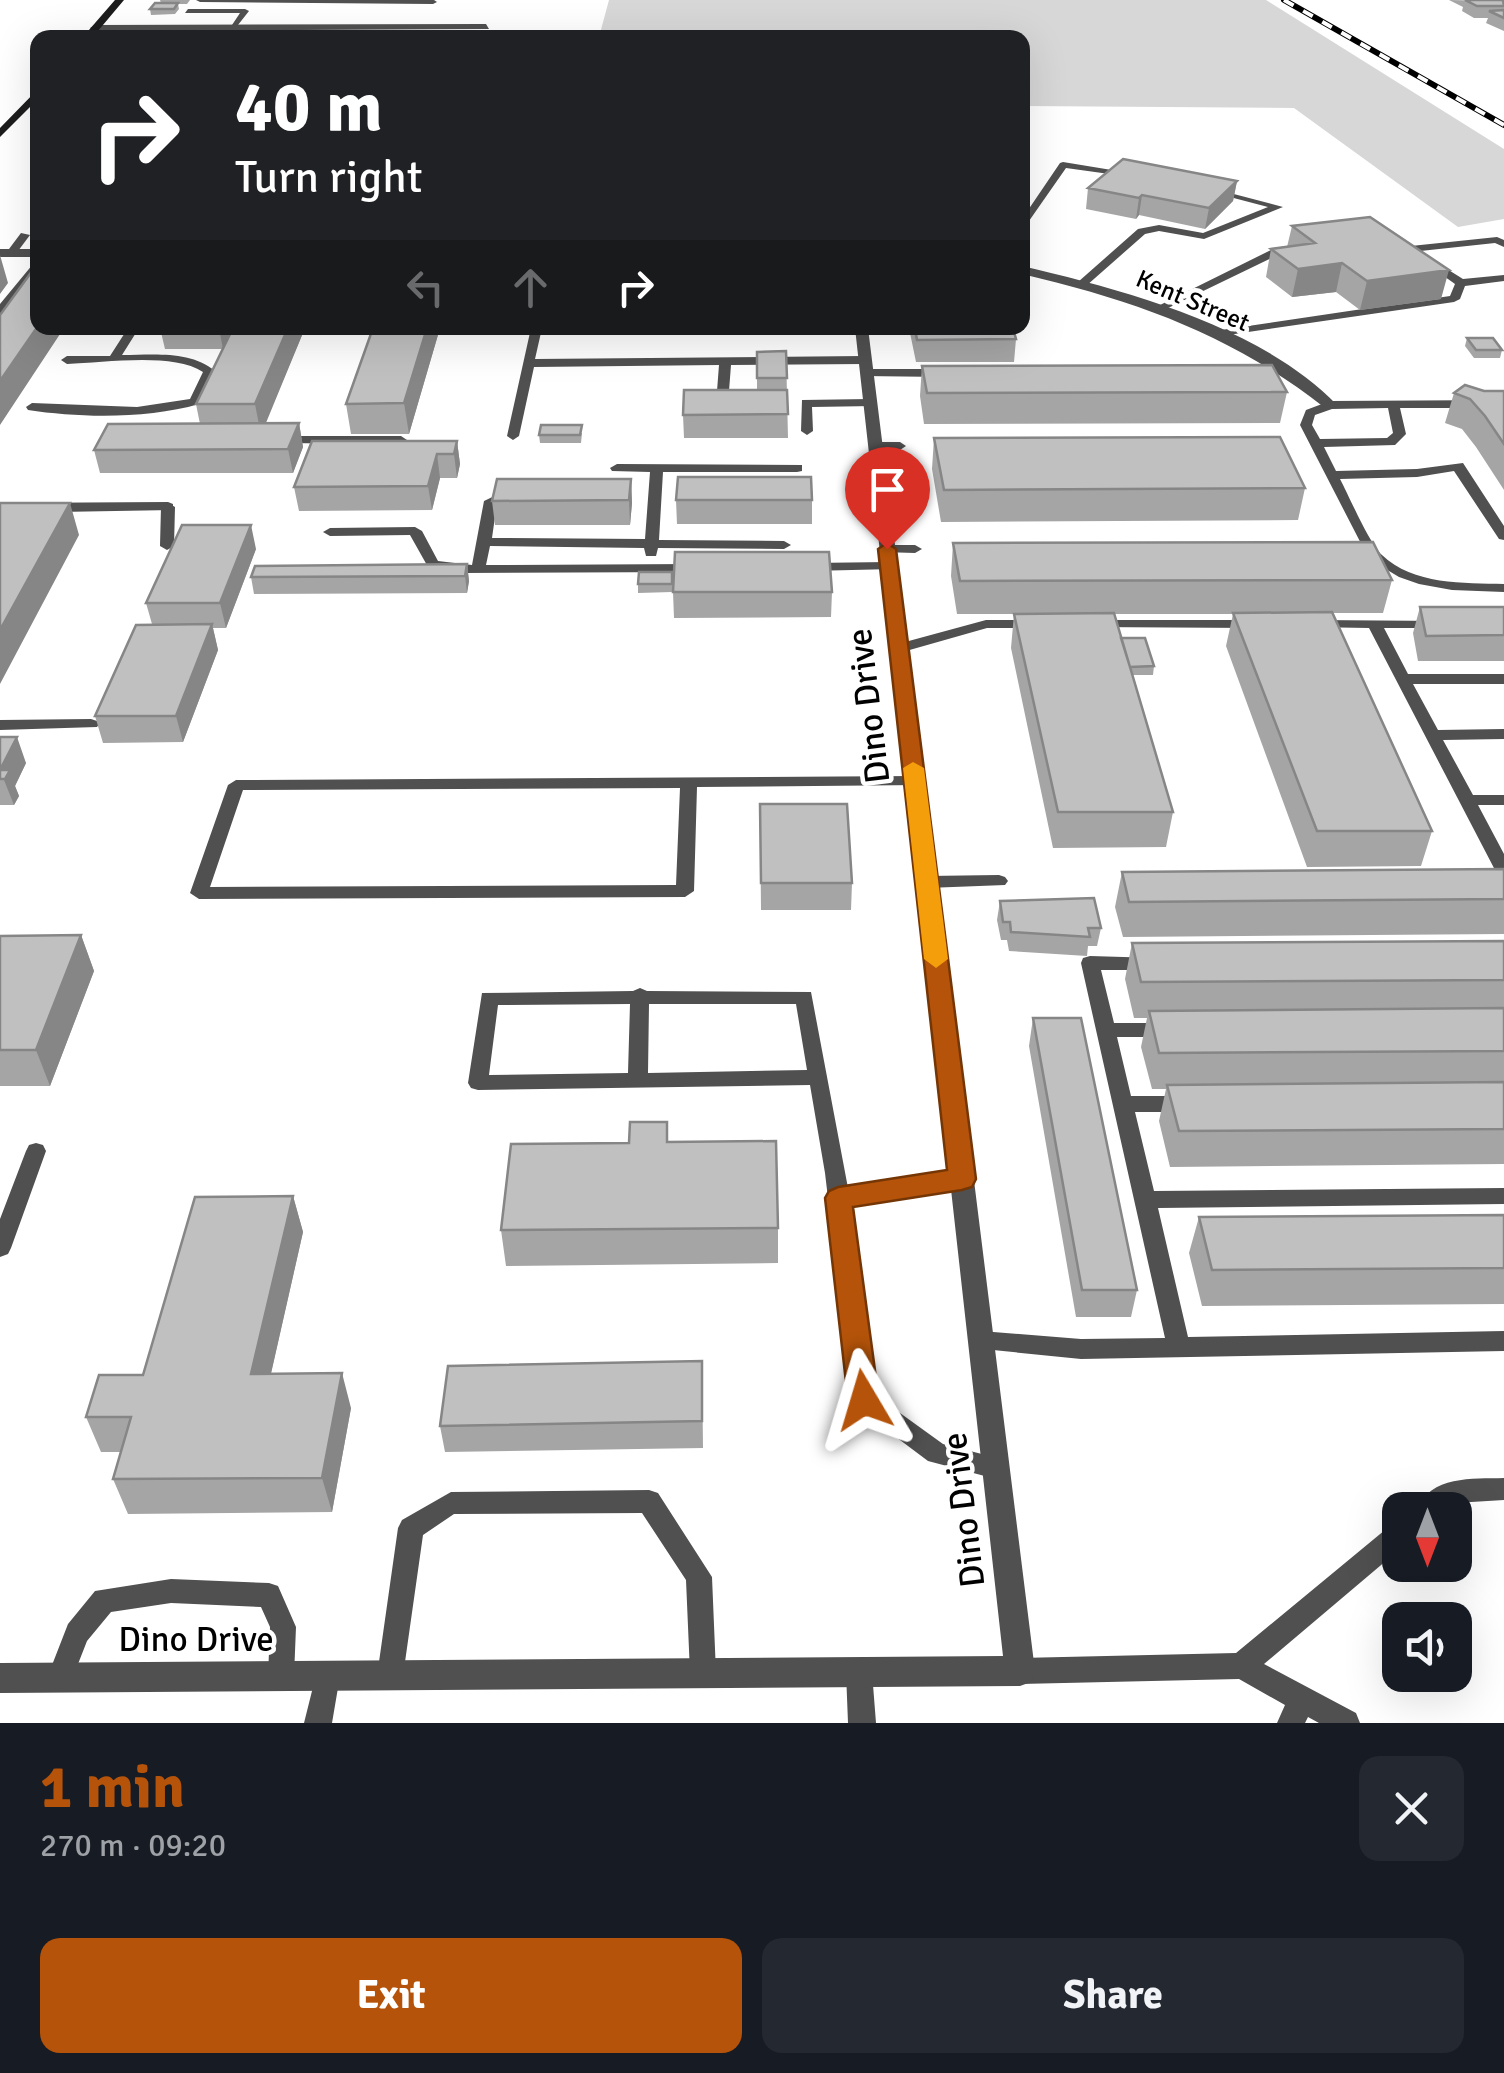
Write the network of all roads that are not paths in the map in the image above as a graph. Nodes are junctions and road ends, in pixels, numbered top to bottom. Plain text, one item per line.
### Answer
1 (120, 0) edge
2 (200, 0) edge
3 (243, 1) edge
4 (287, 1) edge
5 (355, 1) edge
6 (433, 1) edge
7 (188, 11) dead end
8 (95, 28) joint
9 (234, 28) junction
10 (424, 28) junction
11 (486, 28) dead end
12 (30, 101) edge
13 (0, 134) edge
14 (1138, 175) edge
15 (1205, 188) edge
16 (1030, 215) edge
17 (25, 235) dead end
18 (1504, 244) edge
19 (1314, 246) edge
20 (6, 253) edge
21 (30, 266) edge
22 (1030, 272) edge
23 (1504, 278) edge
24 (1462, 283) junction
25 (1082, 284) junction
26 (1162, 308) junction
27 (0, 312) edge
28 (1221, 333) junction
29 (129, 335) edge
30 (535, 335) edge
31 (862, 335) edge
32 (114, 359) junction
33 (67, 360) dead end
34 (529, 362) junction
35 (725, 362) junction
36 (865, 366) junction
37 (956, 373) edge
38 (723, 391) edge
39 (870, 403) junction
40 (1393, 404) junction
41 (1504, 404) edge
42 (1330, 405) junction
43 (32, 407) dead end
44 (807, 431) dead end
45 (513, 436) dead end
46 (270, 440) edge
47 (400, 440) edge
48 (1316, 443) junction
49 (876, 446) junction
50 (900, 446) dead end
51 (616, 468) dead end
52 (656, 468) junction
53 (797, 468) dead end
54 (1332, 475) junction
55 (523, 487) edge
56 (168, 507) joint
57 (0, 508) edge
58 (330, 532) dead end
59 (1504, 535) edge
60 (484, 542) junction
61 (553, 542) junction
62 (652, 544) junction
63 (784, 545) dead end
64 (167, 546) edge
65 (915, 549) dead end
66 (888, 557) junction
67 (650, 568) junction
68 (706, 568) edge
69 (798, 568) edge
70 (478, 569) junction
71 (550, 569) junction
72 (1504, 588) edge
73 (1042, 624) edge
74 (1080, 624) edge
75 (1276, 624) edge
76 (1295, 624) edge
77 (1374, 624) junction
78 (1448, 624) edge
79 (899, 648) junction
80 (1504, 679) edge
81 (1406, 680) junction
82 (0, 724) edge
83 (91, 724) edge
84 (1504, 734) edge
85 (1430, 735) junction
86 (915, 782) junction
87 (688, 783) junction
88 (1466, 800) junction
89 (1504, 800) edge
90 (1504, 870) edge
91 (999, 881) dead end
92 (926, 882) junction
93 (1169, 962) edge
94 (640, 995) junction
95 (1106, 1030) junction
96 (1185, 1030) edge
97 (816, 1077) junction
98 (638, 1080) junction
99 (1123, 1104) junction
100 (1199, 1104) edge
101 (36, 1150) dead end
102 (962, 1179) junction
103 (1504, 1196) edge
104 (838, 1198) junction
105 (1145, 1200) junction
106 (0, 1248) edge
107 (981, 1341) junction
108 (1504, 1341) edge
109 (1179, 1347) junction
110 (996, 1468) junction
111 (1504, 1489) edge
112 (1450, 1492) edge
113 (1382, 1549) edge
114 (1241, 1666) junction
115 (1020, 1671) junction
116 (859, 1672) junction
117 (703, 1673) junction
118 (281, 1676) junction
119 (327, 1676) junction
120 (390, 1676) junction
121 (0, 1678) edge
122 (60, 1678) junction
123 (1297, 1711) edge
124 (318, 1723) edge
125 (862, 1723) edge
126 (1346, 1723) edge

1 - 8 main road
2 - 3 lane
3 - 4 lane
4 - 5 lane
5 - 6 lane
6 - 10 lane
7 - 9 lane
8 - 9 street
9 - 10 street
10 - 11 street
12 - 13 main road
14 - 16 lane
15 - 25 lane
17 - 20 lane
18 - 24 lane
19 - 26 lane
21 - 27 lane
22 - 25 street, Kent Street
23 - 24 lane
24 - 28 lane
25 - 26 street, Kent Street
26 - 28 street, Kent Street
28 - 42 street, Kent Street
29 - 32 lane
30 - 34 lane
31 - 36 street, Dino Drive
32 - 33 lane
32 - 43 lane
34 - 35 lane
34 - 45 lane
35 - 36 lane
35 - 38 lane
36 - 37 lane
36 - 39 street, Dino Drive
39 - 44 lane
39 - 49 street, Dino Drive
40 - 41 lane
40 - 42 lane
40 - 48 lane
42 - 48 lane
46 - 47 lane
48 - 54 lane
49 - 50 lane
49 - 66 street, Dino Drive
51 - 52 lane
52 - 53 lane
52 - 62 lane
54 - 59 lane
54 - 72 lane
55 - 60 lane
56 - 57 street
56 - 64 lane
58 - 70 lane
60 - 61 lane
60 - 70 lane
61 - 62 lane
61 - 71 lane
62 - 63 lane
62 - 67 lane
65 - 66 lane
66 - 69 lane
66 - 79 street, Dino Drive
67 - 68 lane
67 - 71 lane
70 - 71 lane
73 - 79 lane
74 - 75 lane
76 - 77 lane
77 - 78 lane
77 - 81 lane
79 - 86 street, Dino Drive
80 - 81 lane
81 - 85 lane
82 - 83 lane
84 - 85 lane
85 - 88 lane
86 - 87 lane
86 - 92 street, Dino Drive
87 - 87 lane
88 - 89 lane
88 - 90 lane
91 - 92 lane
92 - 102 street, Dino Drive
93 - 95 lane
94 - 97 lane
94 - 98 lane
94 - 98 lane
95 - 96 lane
95 - 99 lane
97 - 98 lane
97 - 104 lane
99 - 100 lane
99 - 105 lane
101 - 106 lane
102 - 104 lane
102 - 107 street, Dino Drive
103 - 105 lane
104 - 110 lane
105 - 109 lane
107 - 109 lane
107 - 110 street, Dino Drive
108 - 109 lane
110 - 115 street, Dino Drive
111 - 112 lane
113 - 114 lane
114 - 115 lane
114 - 123 lane
115 - 116 street, Dino Drive
116 - 117 street, Dino Drive
116 - 125 lane
117 - 120 street, Dino Drive
117 - 120 lane
118 - 119 street, Dino Drive
118 - 122 street, Dino Drive
118 - 122 lane
119 - 120 street, Dino Drive
119 - 124 lane
121 - 122 street, Dino Drive
123 - 126 lane

